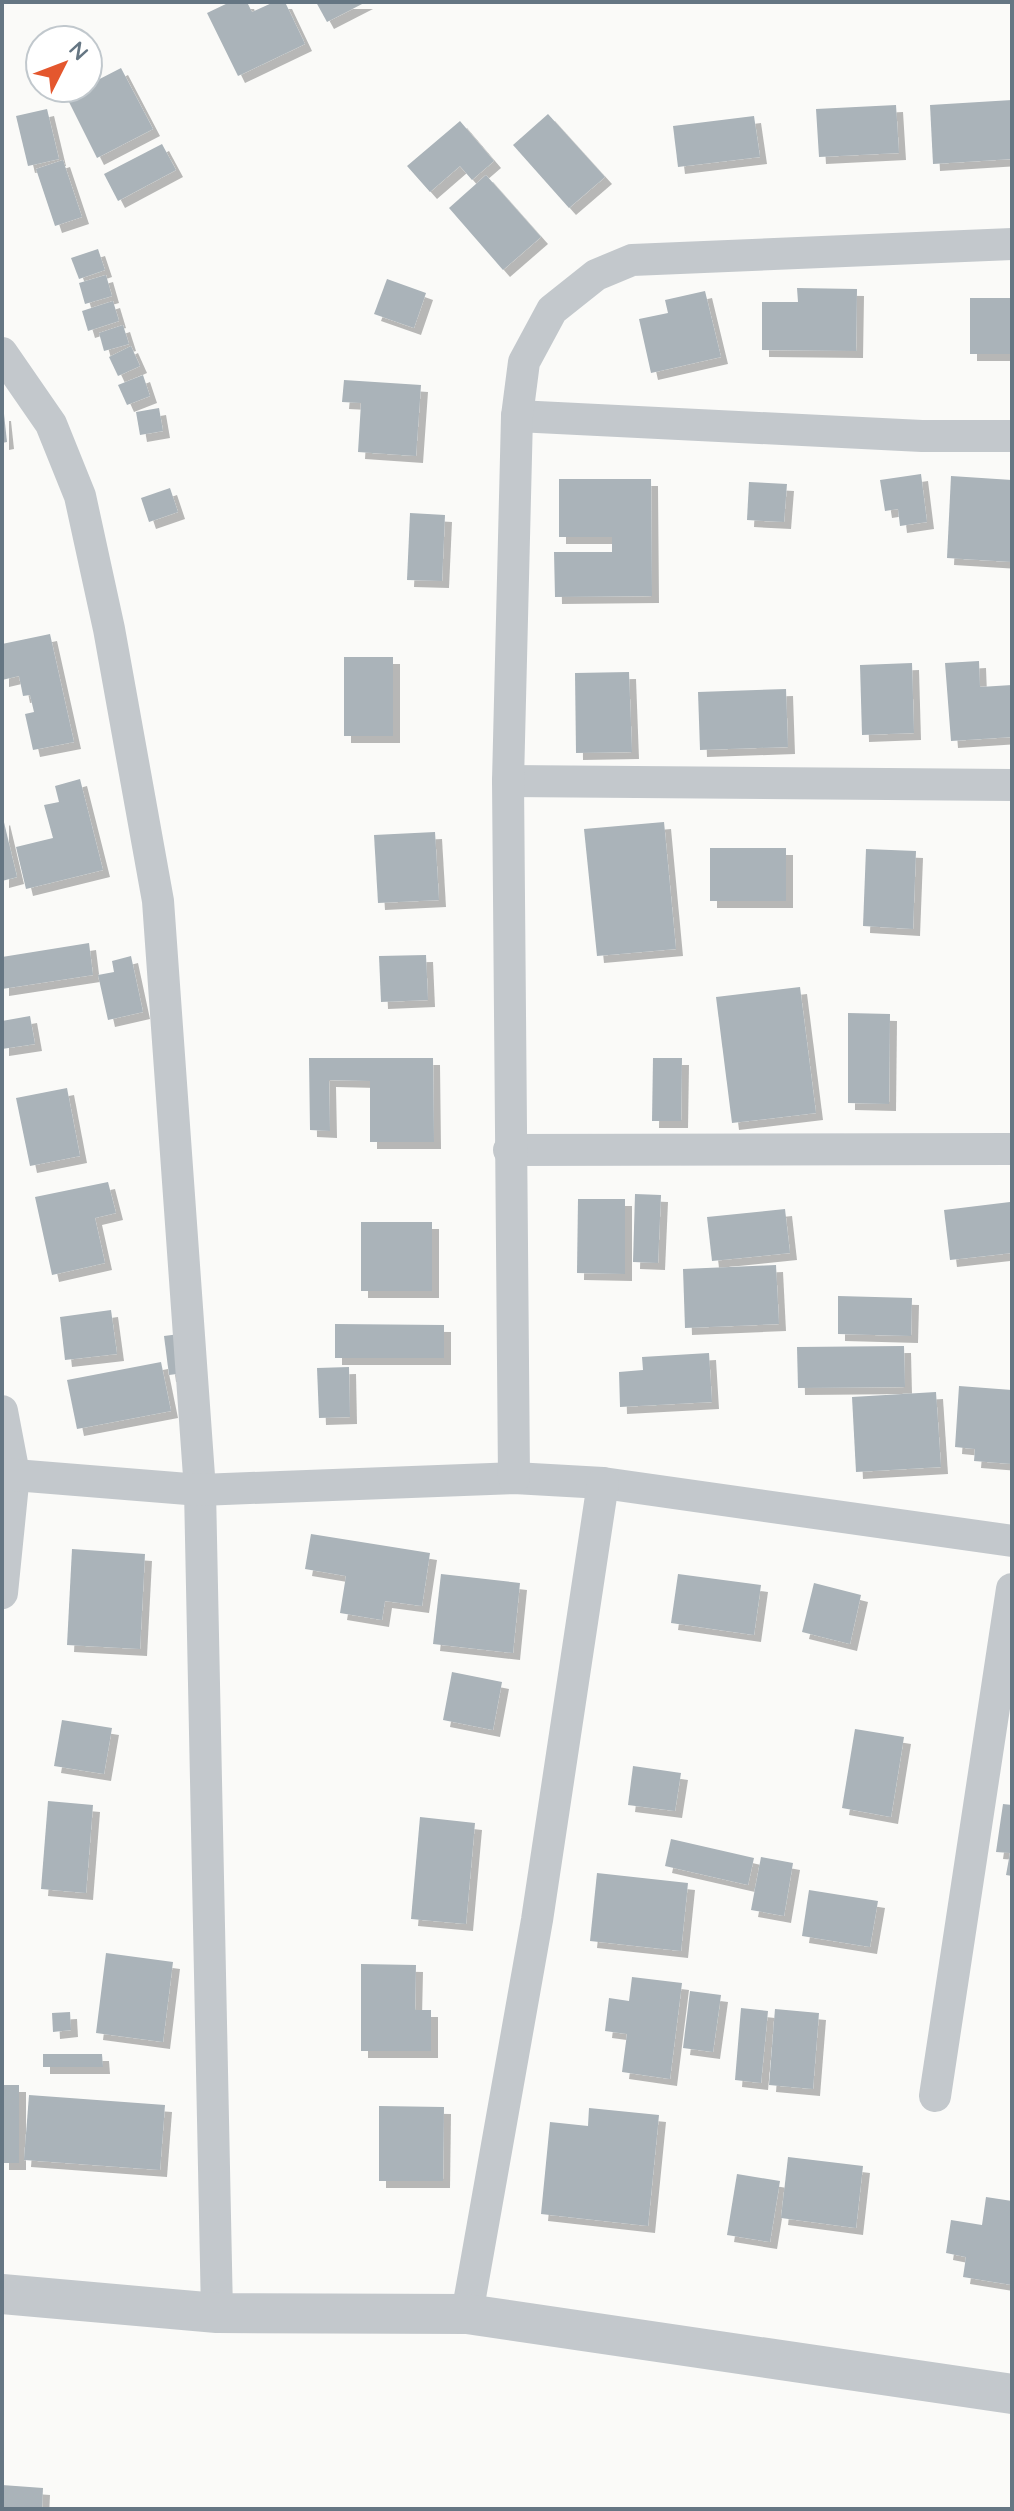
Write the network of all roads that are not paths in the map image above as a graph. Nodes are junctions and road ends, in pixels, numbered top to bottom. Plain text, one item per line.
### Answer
1 (1012, 244) edge
2 (2, 353) edge
3 (517, 416) junction
4 (1012, 436) edge
5 (508, 781) junction
6 (1012, 785) edge
7 (1012, 1149) edge
8 (509, 1150) junction
9 (2, 1411) edge
10 (8, 1474) edge
11 (514, 1478) junction
12 (603, 1483) junction
13 (200, 1490) junction
14 (1012, 1541) edge
15 (1012, 1589) edge
16 (2, 1593) edge
17 (935, 2096) dead end
18 (2, 2294) edge
19 (217, 2313) junction
20 (467, 2314) junction
21 (1012, 2394) edge

1 - 3 street
2 - 13 street
3 - 4 street
3 - 5 street
5 - 6 street
5 - 8 street
7 - 8 street
8 - 11 street
9 - 10 street
10 - 13 street
10 - 16 street
11 - 12 street
11 - 13 street
12 - 14 street
12 - 20 street
13 - 19 street
15 - 17 street
18 - 19 street
19 - 20 street
20 - 21 street

